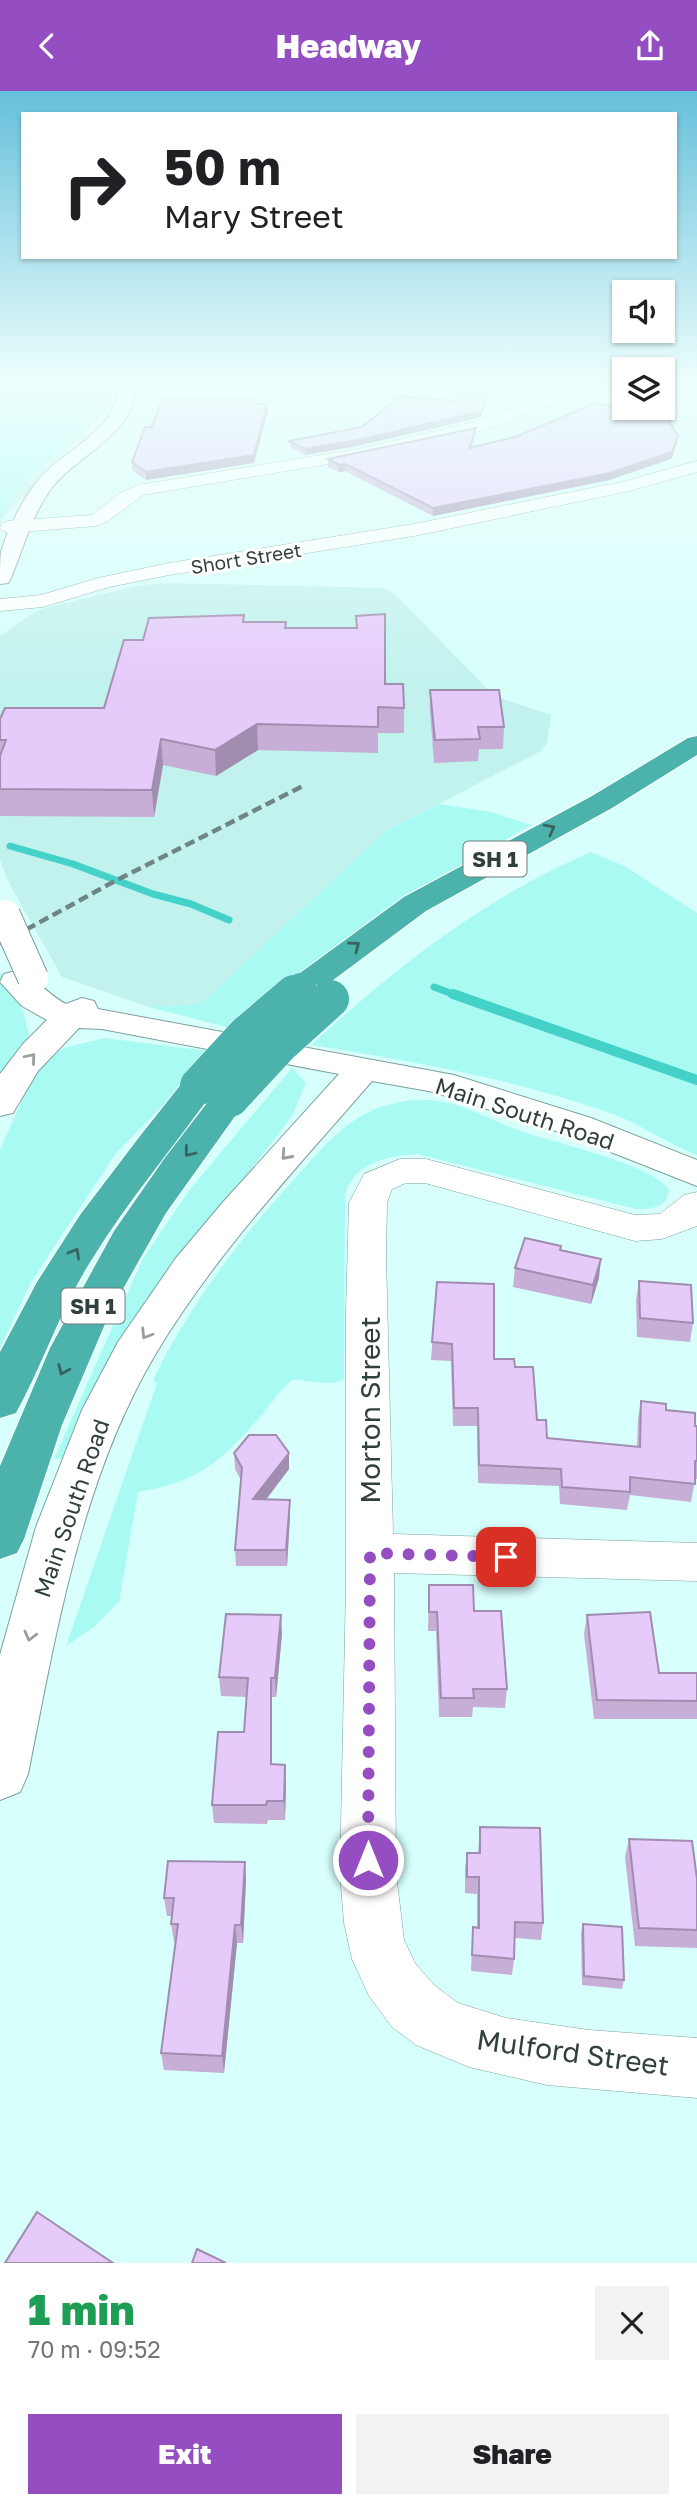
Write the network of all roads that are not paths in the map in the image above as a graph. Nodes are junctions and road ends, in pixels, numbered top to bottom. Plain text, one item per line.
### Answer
1 (32, 483) edge
2 (47, 483) edge
3 (175, 483) edge
4 (638, 483) edge
5 (11, 532) edge
6 (0, 578) edge
7 (105, 582) junction
8 (0, 597) edge
9 (0, 605) edge
10 (697, 744) edge
11 (697, 771) edge
12 (2, 919) edge
13 (315, 993) junction
14 (85, 1015) junction
15 (363, 1069) junction
16 (214, 1092) junction
17 (0, 1105) edge
18 (697, 1174) edge
19 (697, 1204) edge
20 (0, 1401) edge
21 (0, 1539) edge
22 (370, 1553) junction
23 (697, 1562) edge
24 (0, 1775) edge
25 (388, 1976) joint
26 (697, 2068) edge

1 - 5 main road
2 - 5 main road
3 - 5 street
4 - 7 street, Short Street
5 - 6 main road
7 - 8 street
7 - 9 street, Short Street
13 -> 10 highway, SH 1
11 - 13 highway, SH 1
12 - 14 main road, Main South Road
13 - 16 highway, SH 1, bridge
14 - 15 main road, Main South Road
17 -> 14 main road
15 - 18 main road, Main South Road
15 -> 24 main road, Main South Road
20 -> 16 highway, SH 1
16 -> 21 highway, SH 1
19 - 22 street, Morton Street
22 - 23 street
22 - 25 street, Morton Street
25 - 26 street, Mulford Street

